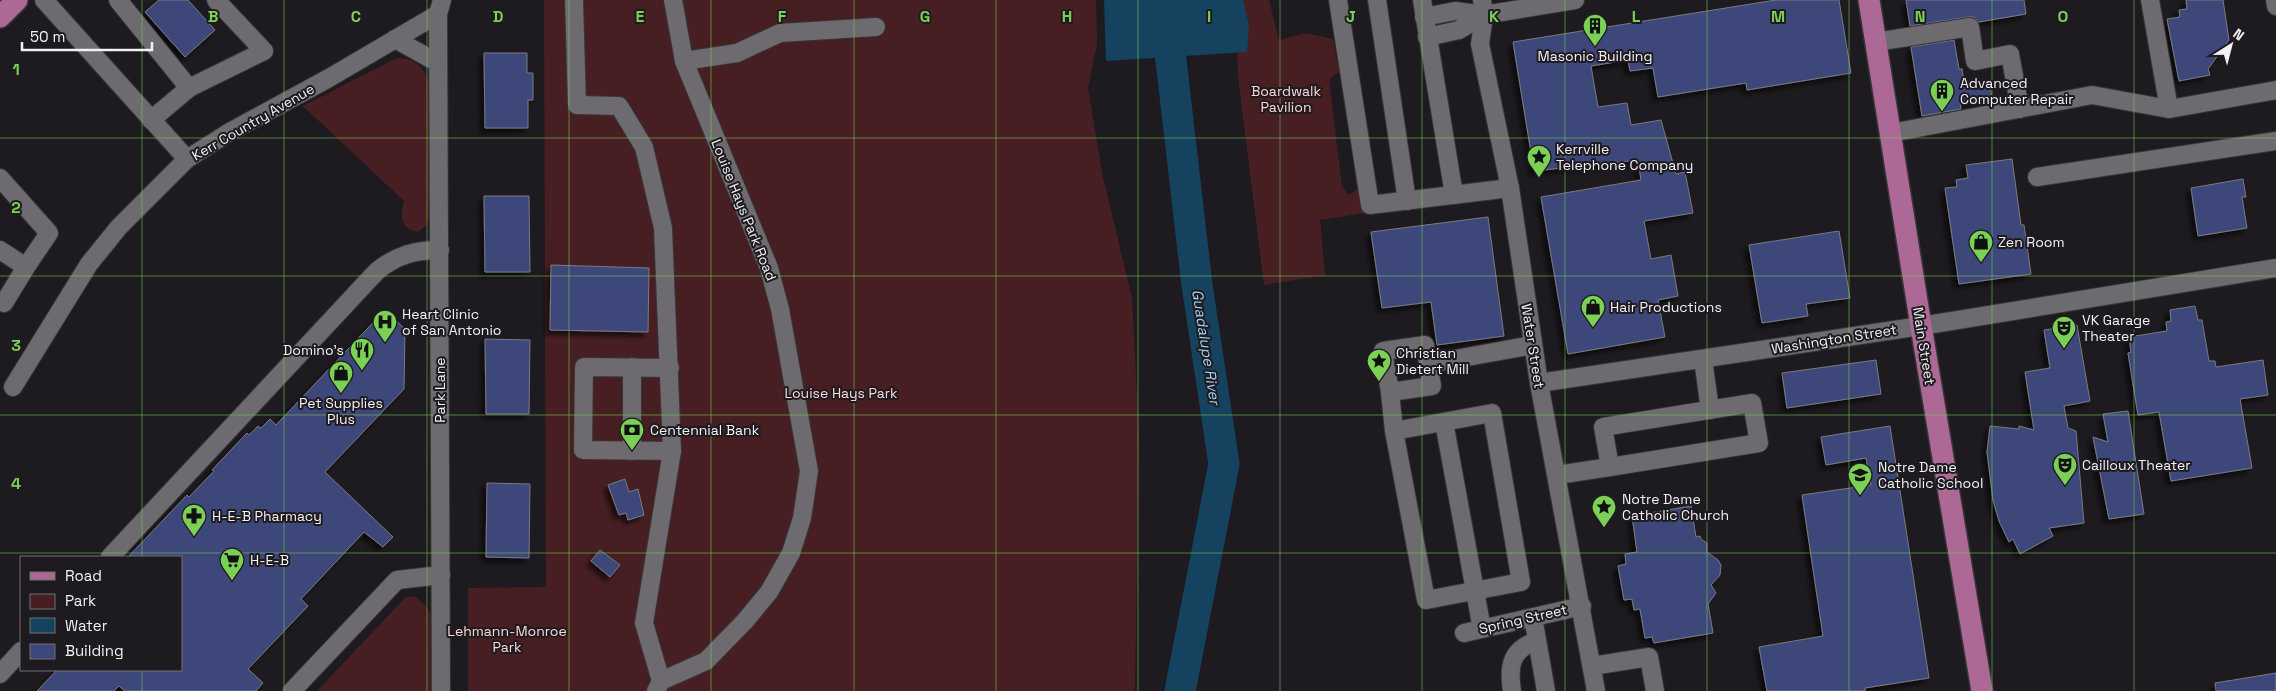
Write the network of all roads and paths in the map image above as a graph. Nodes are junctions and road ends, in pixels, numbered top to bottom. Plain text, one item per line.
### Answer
1 (17, 0) edge
2 (44, 0) edge
3 (118, 0) edge
4 (216, 0) edge
5 (574, 0) edge
6 (673, 0) edge
7 (1338, 0) edge
8 (1376, 0) edge
9 (1576, 0) edge
10 (1869, 0) edge
11 (2150, 0) edge
12 (2275, 0) edge
13 (2276, 6) edge
14 (440, 7) edge
15 (1423, 8) edge
16 (1483, 8) edge
17 (0, 17) edge
18 (876, 27) dead end
19 (1427, 37) junction
20 (395, 39) junction
21 (1876, 42) junction
22 (684, 61) junction
23 (438, 63) junction
24 (189, 88) junction
25 (2276, 90) edge
26 (2020, 109) junction
27 (2169, 109) junction
28 (151, 120) junction
29 (1891, 133) junction
30 (2276, 141) edge
31 (186, 159) junction
32 (2037, 177) dead end
33 (0, 178) edge
34 (1510, 188) junction
35 (1454, 195) junction
36 (1407, 201) junction
37 (0, 250) edge
38 (440, 250) junction
39 (26, 267) junction
40 (2276, 268) edge
41 (4, 304) dead end
42 (1921, 326) junction
43 (1533, 345) junction
44 (1703, 359) junction
45 (1428, 364) junction
46 (632, 367) junction
47 (670, 368) junction
48 (1539, 383) junction
49 (13, 387) dead end
50 (1390, 392) junction
51 (1710, 410) junction
52 (1444, 422) junction
53 (1394, 431) junction
54 (632, 451) junction
55 (672, 451) junction
56 (1610, 467) junction
57 (1556, 475) junction
58 (111, 556) edge
59 (441, 575) junction
60 (1475, 591) junction
61 (1582, 606) junction
62 (1533, 617) junction
63 (1482, 629) junction
64 (1464, 633) dead end
65 (1537, 640) junction
66 (20, 653) edge
67 (1592, 666) junction
68 (0, 674) edge
69 (658, 686) edge
70 (292, 691) edge
71 (441, 691) edge
72 (1512, 691) edge
73 (1546, 691) edge
74 (1596, 691) edge
75 (1655, 691) edge
76 (1982, 691) edge

1 - 17 main road
2 - 28 street
3 - 24 street
4 - 24 street
5 - 47 street
6 - 22 street, Louise Hays Park Road
7 - 36 street
8 - 36 street
9 - 16 street
10 - 21 main road, Main Street
11 - 27 street
12 - 13 street
14 - 20 street, Kerr Country Avenue
14 - 23 street, Park Lane
15 - 16 street
15 - 19 street
16 - 19 street
16 - 34 street, Water Street
18 - 22 street
19 - 35 street
20 - 23 street
20 - 31 street, Kerr Country Avenue
21 - 26 street
21 - 29 main road, Main Street
22 - 69 street, Louise Hays Park Road
23 - 38 street, Park Lane
24 - 28 street
25 - 27 street
26 - 27 street
26 - 29 street
28 - 31 street
29 - 42 main road, Main Street
30 - 32 street
31 - 49 street, Kerr Country Avenue
33 - 39 street
34 - 35 street
34 - 43 street, Water Street
35 - 36 street
37 - 39 street
38 - 58 street
38 - 59 street, Park Lane
39 - 41 street
40 - 42 street, Washington Street
42 - 44 street, Washington Street
42 - 76 main road, Main Street
43 - 45 street
43 - 48 street, Water Street
44 - 48 street, Washington Street
44 - 51 street
45 - 50 street
45 - 50 street
46 - 47 street
46 - 54 street
46 - 54 street
47 - 55 street
48 - 57 street, Water Street
50 - 53 street
51 - 56 street
51 - 56 street
52 - 53 street
52 - 60 street
52 - 60 street
53 - 60 street
54 - 55 street
55 - 69 street
56 - 57 street
57 - 61 street, Water Street
59 - 70 street
59 - 71 street, Park Lane
60 - 63 street
61 - 62 street, Spring Street
61 - 67 street, Water Street
62 - 63 street, Spring Street
62 - 65 street
63 - 64 street, Spring Street
65 - 72 street
65 - 73 street
66 - 68 street
67 - 74 street, Water Street
67 - 75 street

